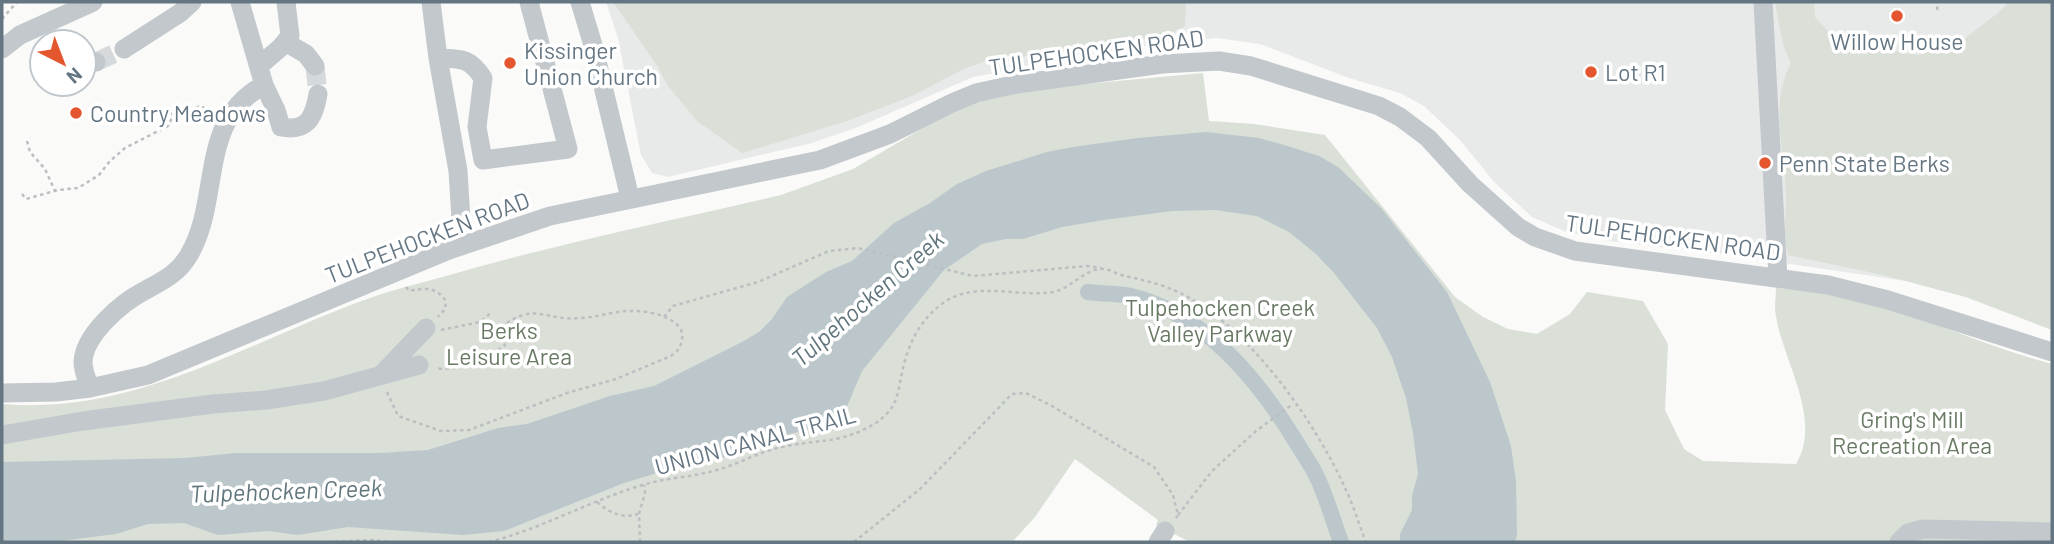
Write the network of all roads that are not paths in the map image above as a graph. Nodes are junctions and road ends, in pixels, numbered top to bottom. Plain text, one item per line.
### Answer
1 (93, 2) edge
2 (192, 2) edge
3 (240, 2) edge
4 (286, 2) edge
5 (431, 2) edge
6 (529, 2) edge
7 (580, 2) edge
8 (1763, 2) edge
9 (55, 28) edge
10 (28, 34) edge
11 (285, 42) junction
12 (124, 48) tunnel mouth
13 (2, 50) edge
14 (438, 58) junction
15 (315, 66) tunnel mouth
16 (262, 75) junction
17 (318, 94) tunnel mouth
18 (626, 198) junction
19 (461, 220) dead end
20 (1778, 278) junction
21 (426, 328) road end
22 (2052, 352) edge
23 (419, 365) road end
24 (380, 376) junction
25 (90, 388) junction
26 (2, 393) edge
27 (2, 436) edge
28 (2052, 532) edge
29 (1974, 536) edge
30 (1899, 542) edge

1 - 9 street
2 - 12 street
3 - 16 street
4 - 11 street
5 - 14 street
6 - 14 street
7 - 18 street
8 - 20 street
10 - 13 street
11 - 15 street
11 - 16 street
14 - 19 street
16 - 17 street
16 - 25 street
18 - 20 street, TULPEHOCKEN ROAD
18 - 25 street, TULPEHOCKEN ROAD
20 - 22 street, TULPEHOCKEN ROAD
21 - 24 street
23 - 24 street
24 - 27 street
25 - 26 street, TULPEHOCKEN ROAD
28 - 29 street
29 - 30 street

